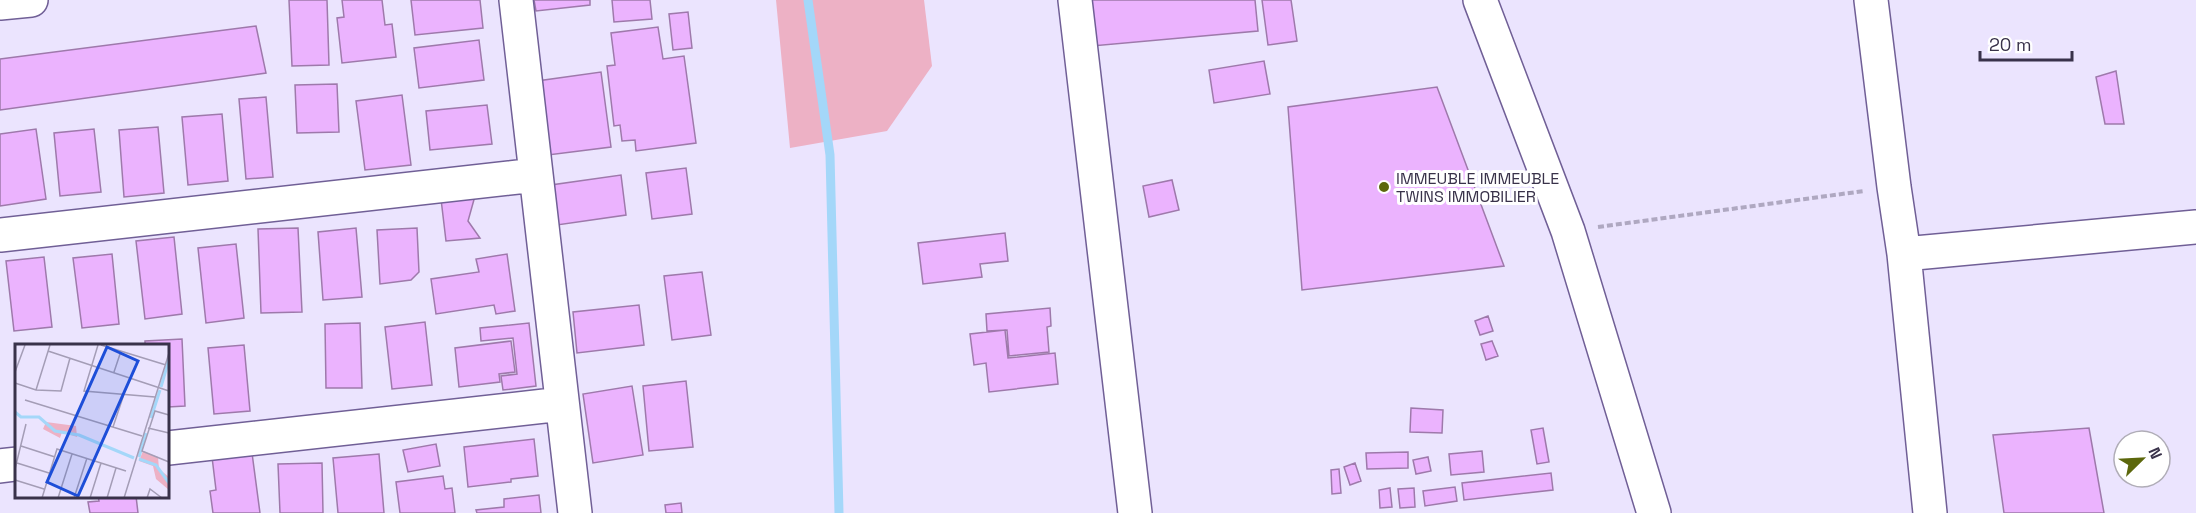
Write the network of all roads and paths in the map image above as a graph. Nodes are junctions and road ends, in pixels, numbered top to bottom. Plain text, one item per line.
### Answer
1 (31, 0) edge
2 (516, 0) edge
3 (1075, 0) edge
4 (1480, 0) edge
5 (1871, 0) edge
6 (0, 3) edge
7 (536, 176) junction
8 (1894, 187) junction
9 (2196, 226) edge
10 (1568, 231) junction
11 (0, 235) edge
12 (1904, 254) junction
13 (562, 404) junction
14 (170, 448) edge
15 (15, 464) edge
16 (0, 466) edge
17 (575, 513) edge
18 (1135, 513) edge
19 (1654, 513) edge
20 (1930, 513) edge

1 - 6 street
2 - 7 street
3 - 18 street
4 - 10 street
5 - 8 street
7 - 11 street
7 - 13 street
8 - 10 path
8 - 12 street
9 - 12 street
10 - 19 street
12 - 20 street
13 - 14 street
13 - 17 street
15 - 16 street

